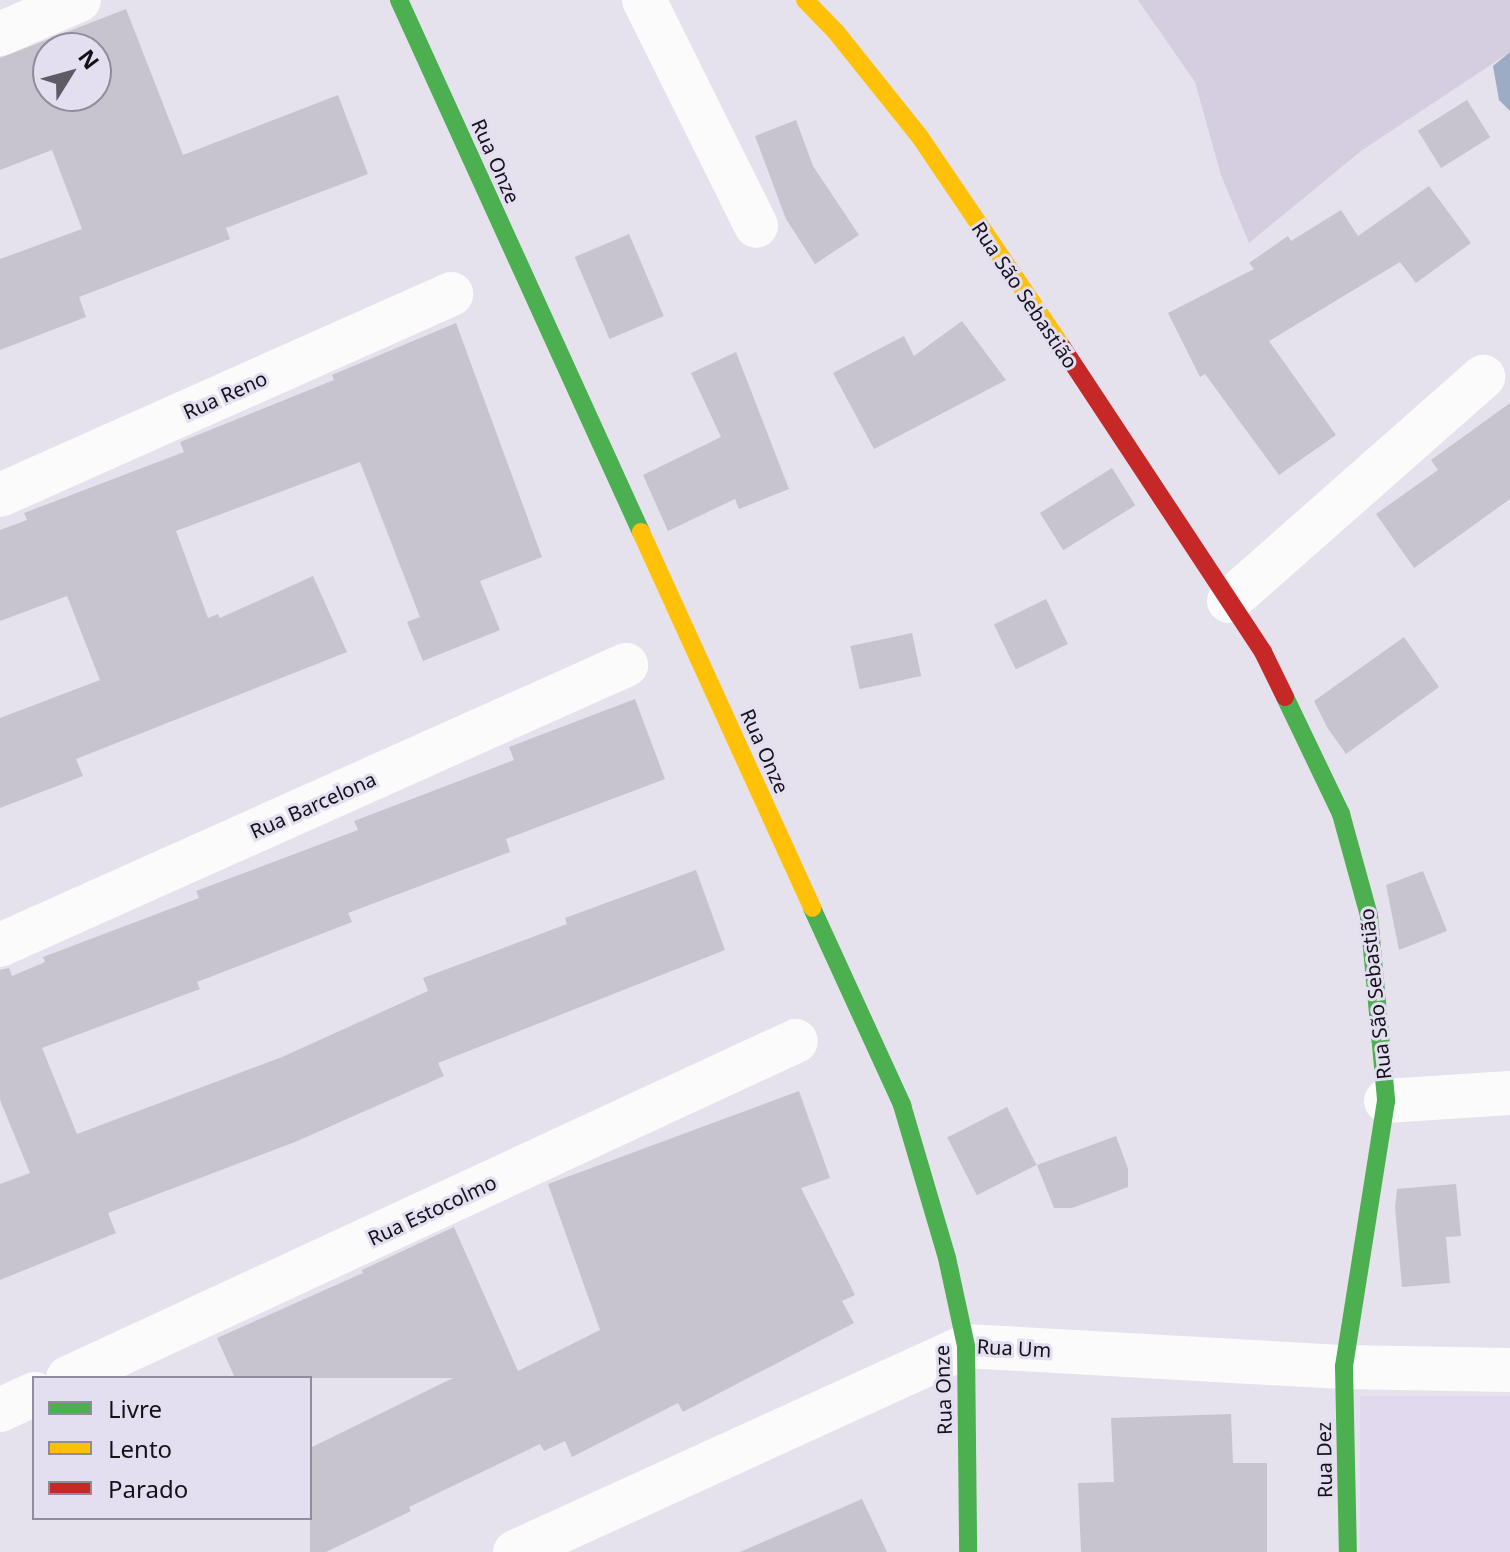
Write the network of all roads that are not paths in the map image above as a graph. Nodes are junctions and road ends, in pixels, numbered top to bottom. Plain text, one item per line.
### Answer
1 (79, 0) edge
2 (399, 0) edge
3 (644, 0) edge
4 (805, 0) edge
5 (0, 34) edge
6 (756, 226) dead end
7 (451, 294) dead end
8 (1483, 377) dead end
9 (0, 495) edge
10 (1229, 601) junction
11 (626, 665) dead end
12 (0, 945) edge
13 (796, 1041) dead end
14 (1510, 1093) edge
15 (1386, 1101) junction
16 (966, 1346) junction
17 (1344, 1367) junction
18 (1510, 1370) edge
19 (72, 1376) edge
20 (32, 1395) edge
21 (0, 1410) edge
22 (515, 1552) edge
23 (968, 1552) edge
24 (1348, 1552) edge

1 - 5 street
2 - 16 street, Rua Onze
3 - 6 street
4 - 10 street, Rua São Sebastião
7 - 9 street, Rua Reno
8 - 10 street
10 - 15 street, Rua São Sebastião
11 - 12 street, Rua Barcelona
13 - 19 street, Rua Estocolmo
14 - 15 street
15 - 17 street, Rua São Sebastião
16 - 17 street, Rua Um
16 - 22 street, Rua Um
16 - 23 street, Rua Onze
17 - 18 street, Rua Um
17 - 24 street, Rua Dez
20 - 21 street

